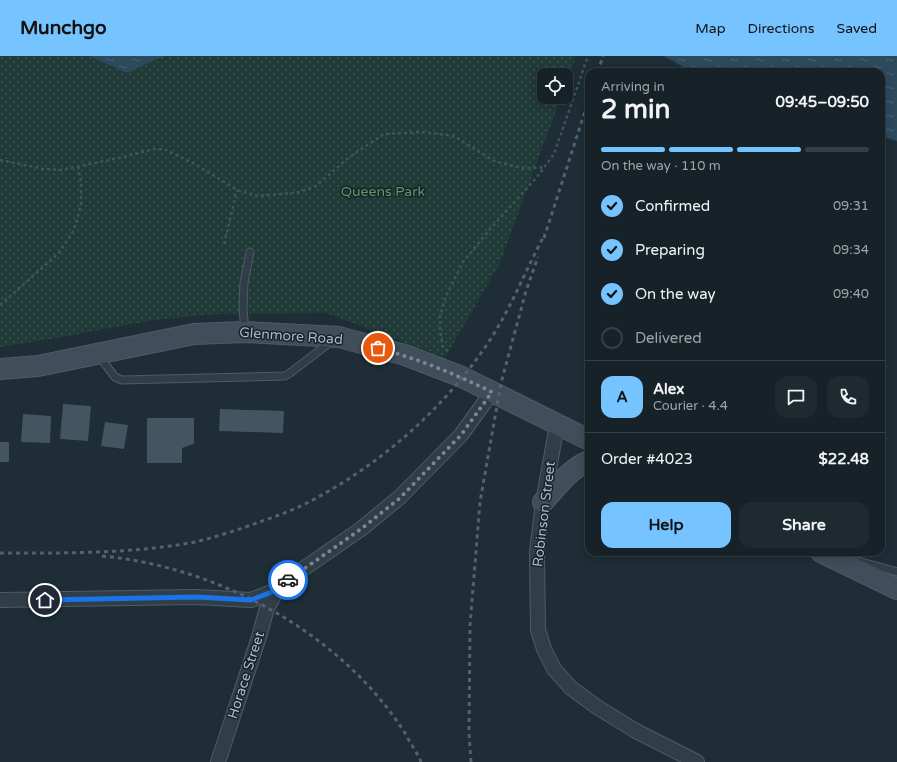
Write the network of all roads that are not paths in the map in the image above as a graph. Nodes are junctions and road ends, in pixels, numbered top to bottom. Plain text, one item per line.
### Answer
1 (250, 252) dead end
2 (244, 332) junction
3 (339, 336) junction
4 (98, 354) junction
5 (0, 369) edge
6 (492, 392) junction
7 (557, 425) junction
8 (585, 438) edge
9 (585, 463) edge
10 (543, 502) junction
11 (829, 556) edge
12 (841, 556) edge
13 (897, 572) edge
14 (277, 590) junction
15 (897, 590) edge
16 (0, 600) edge
17 (218, 762) edge
18 (697, 762) edge

1 - 2 lane
2 - 3 street, Glenmore Road
2 - 4 street, Glenmore Road
3 - 4 lane
3 - 6 street, Glenmore Road
4 - 5 street, Glenmore Road
6 - 7 street, Glenmore Road
6 - 14 street
7 - 8 street, Glenmore Road
7 - 10 street, Robinson Street
9 - 10 street
10 - 18 street, Robinson Street
11 - 15 street
12 - 13 lane
14 - 16 street
14 - 17 street, Horace Street

